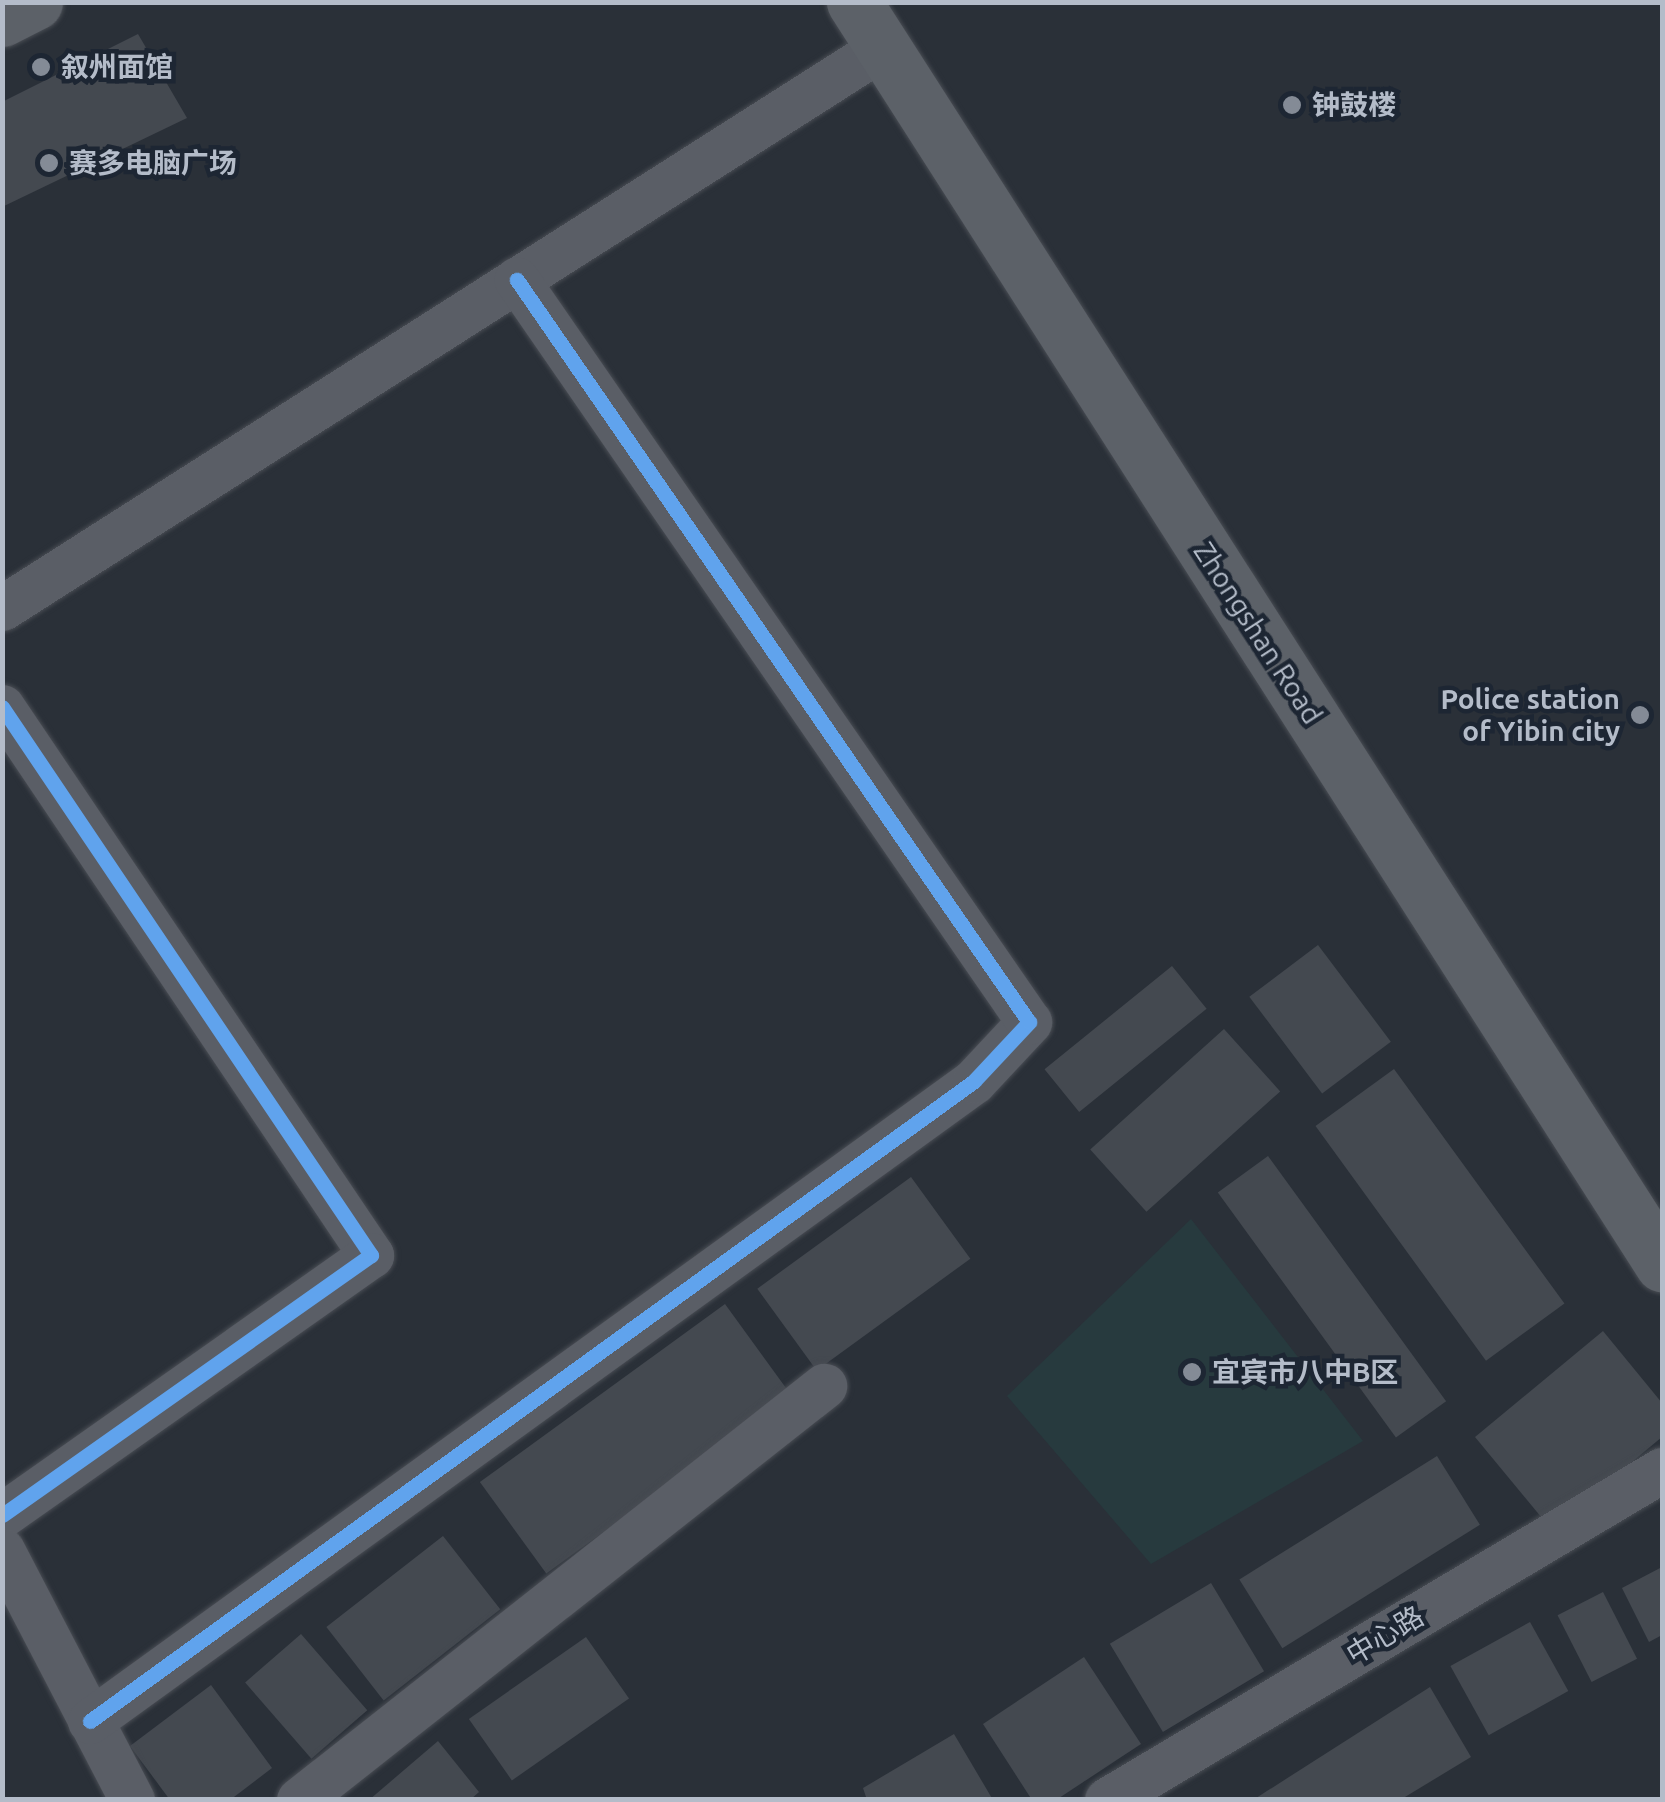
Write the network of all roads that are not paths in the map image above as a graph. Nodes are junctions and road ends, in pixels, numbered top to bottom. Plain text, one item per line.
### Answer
1 (35, 2) edge
2 (2, 19) edge
3 (868, 25) edge
4 (517, 280) junction
5 (2, 608) edge
6 (2, 707) edge
7 (1662, 1264) edge
8 (824, 1386) dead end
9 (1662, 1470) edge
10 (2, 1516) edge
11 (2, 1550) edge
12 (90, 1721) junction
13 (132, 1800) edge
14 (300, 1800) edge
15 (1107, 1800) edge

1 - 2 main road
3 - 4 street
3 - 7 main road, Zhongshan Road
4 - 5 street
4 - 12 street
6 - 10 street
8 - 14 street
9 - 15 street, 中心路
11 - 12 street
12 - 13 street

